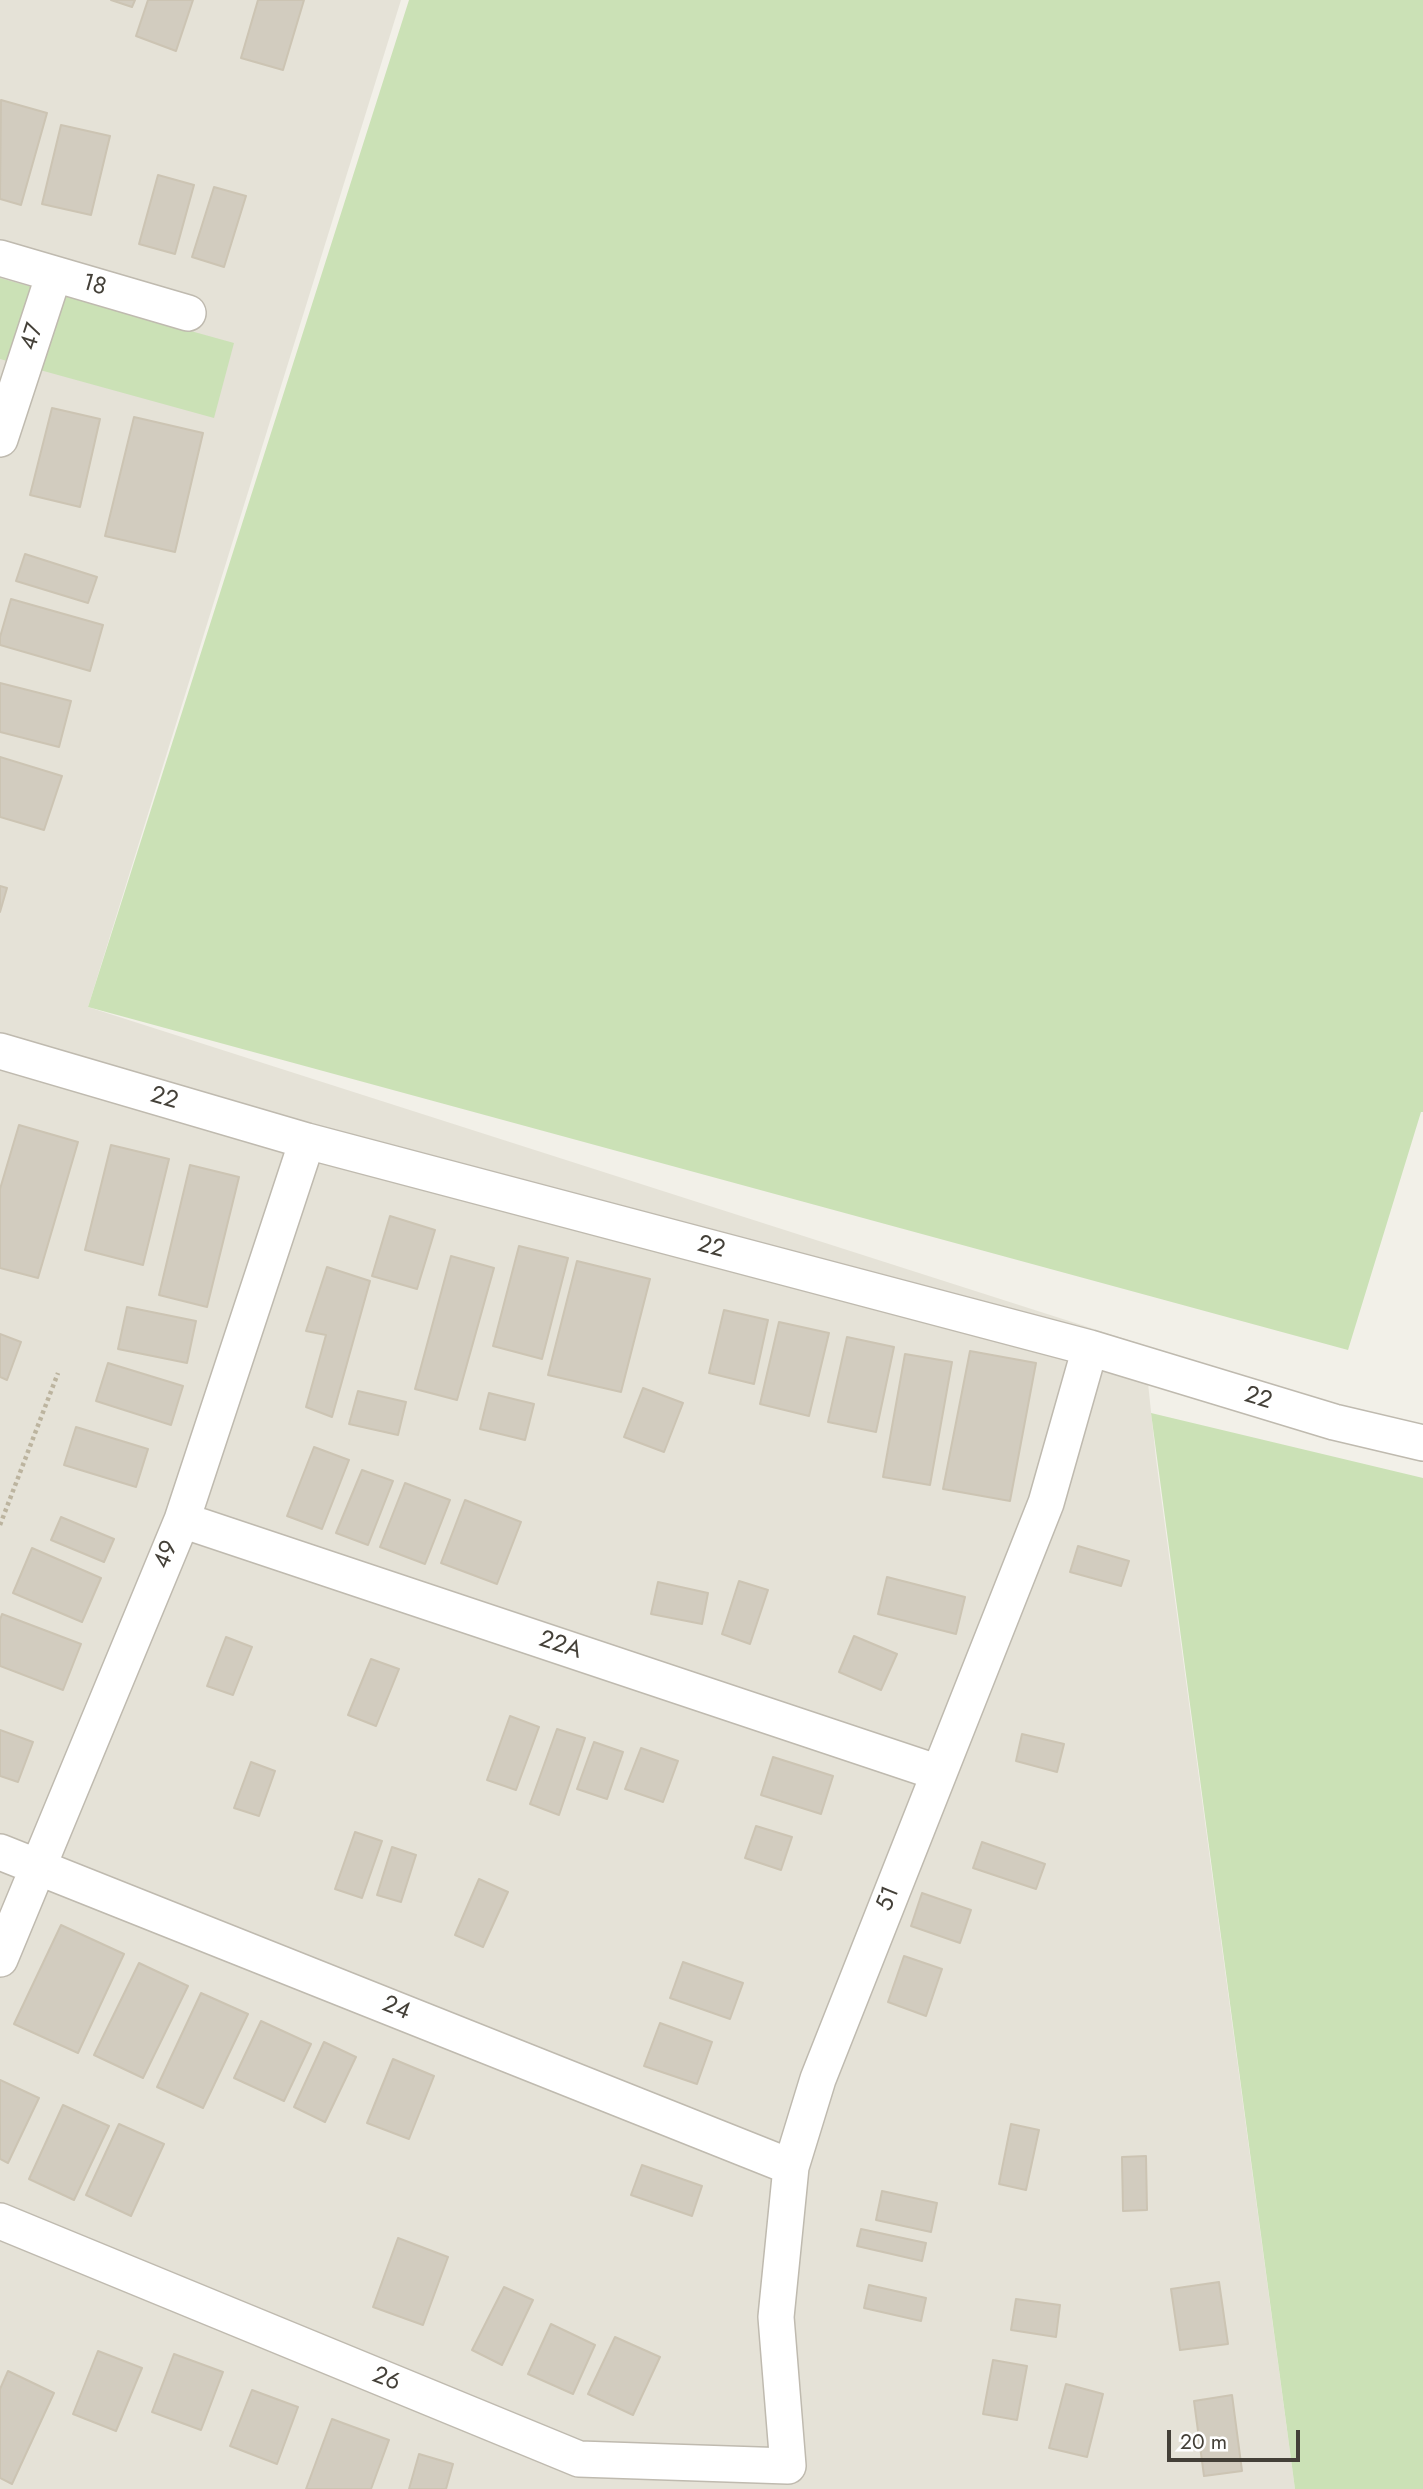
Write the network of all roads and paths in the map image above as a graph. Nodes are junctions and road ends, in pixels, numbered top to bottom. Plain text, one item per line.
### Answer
1 (0, 258) edge
2 (54, 274) junction
3 (188, 313) dead end
4 (0, 439) edge
5 (0, 1052) edge
6 (307, 1141) junction
7 (1090, 1348) junction
8 (58, 1373) dead end
9 (1423, 1443) edge
10 (182, 1520) junction
11 (0, 1525) edge
12 (939, 1773) junction
13 (0, 1852) edge
14 (38, 1866) junction
15 (0, 1959) edge
16 (791, 2167) junction
17 (0, 2221) edge
18 (788, 2466) joint

1 - 2 street, 18
2 - 3 street, 18
2 - 4 street, 47
5 - 6 street, 22
6 - 7 street, 22
6 - 10 street, 49
7 - 9 street, 22
7 - 12 street, 51
8 - 11 path
10 - 12 street, 22A
10 - 14 street, 49
12 - 16 street, 51
13 - 14 street, 24
14 - 15 street, 49
14 - 16 street, 24
16 - 18 street, 51
17 - 18 street, 26

